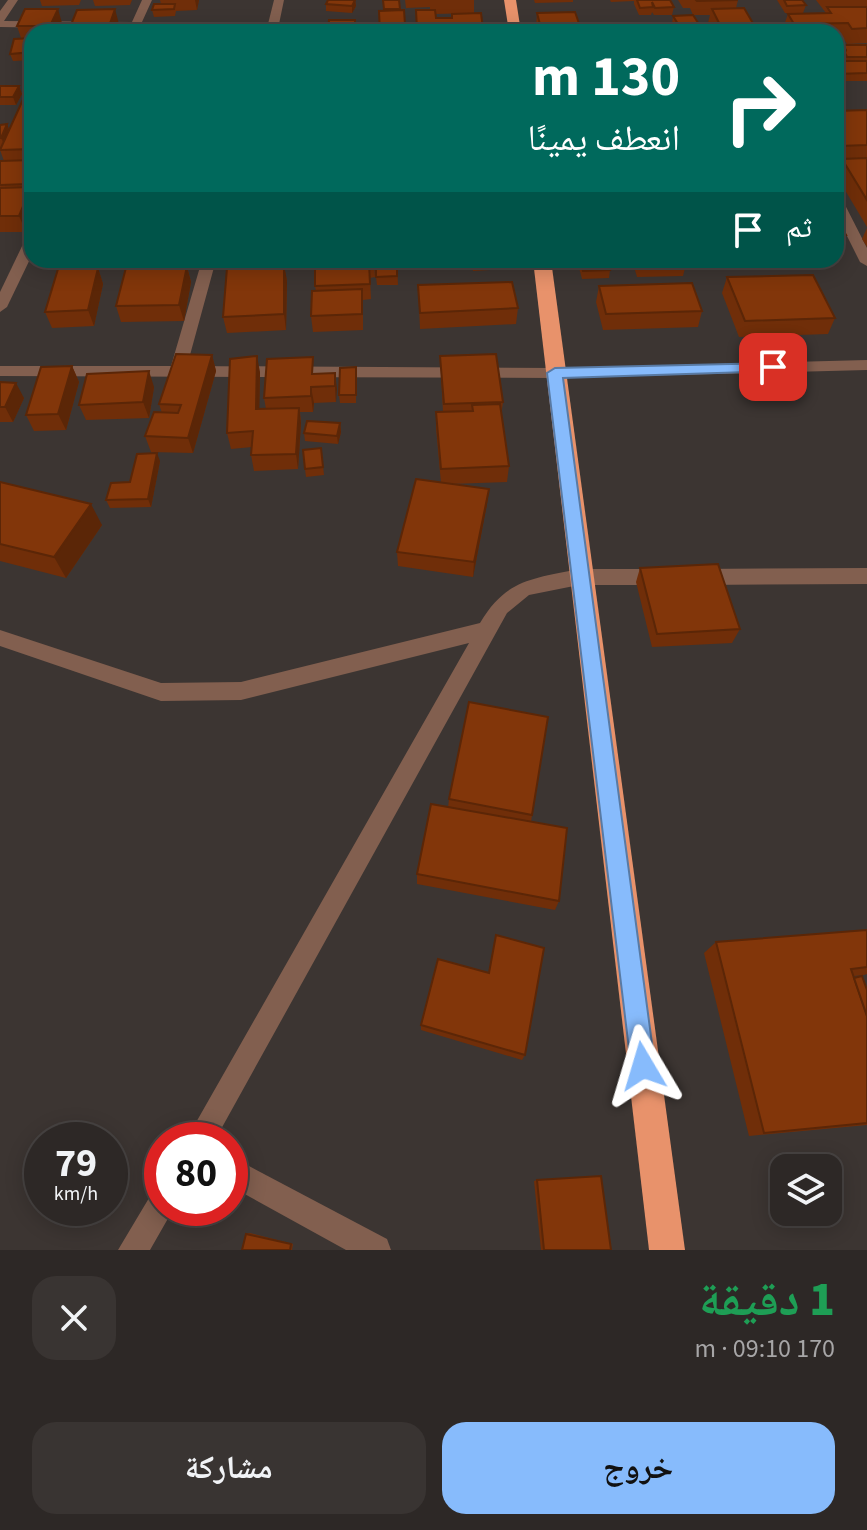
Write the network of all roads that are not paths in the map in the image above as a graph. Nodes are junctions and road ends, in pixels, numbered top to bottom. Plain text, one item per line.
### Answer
1 (13, 0) edge
2 (147, 0) edge
3 (279, 0) edge
4 (510, 0) edge
5 (741, 14) edge
6 (0, 22) edge
7 (38, 24) edge
8 (136, 24) edge
9 (274, 24) edge
10 (514, 24) edge
11 (746, 24) edge
12 (867, 26) edge
13 (844, 27) edge
14 (844, 186) edge
15 (867, 186) edge
16 (844, 217) edge
17 (24, 257) edge
18 (867, 262) edge
19 (207, 268) edge
20 (543, 268) edge
21 (0, 307) edge
22 (867, 365) edge
23 (0, 371) edge
24 (178, 371) junction
25 (555, 373) junction
26 (867, 576) edge
27 (579, 577) junction
28 (487, 630) junction
29 (0, 638) edge
30 (210, 1122) edge
31 (248, 1180) edge
32 (148, 1226) edge
33 (133, 1250) edge
34 (376, 1250) edge
35 (667, 1250) edge

1 - 6 street
2 - 8 street
3 - 9 street
4 - 10 highway
5 - 11 street
6 - 7 street
12 - 13 street
14 - 15 street
16 - 18 street
17 - 21 street
19 - 24 street
20 - 25 highway
22 - 25 street
23 - 24 street
24 - 25 street
25 - 27 highway
26 - 27 street
27 - 28 street
27 - 35 highway
28 - 29 street
28 - 30 street
31 - 34 street
32 - 33 street

